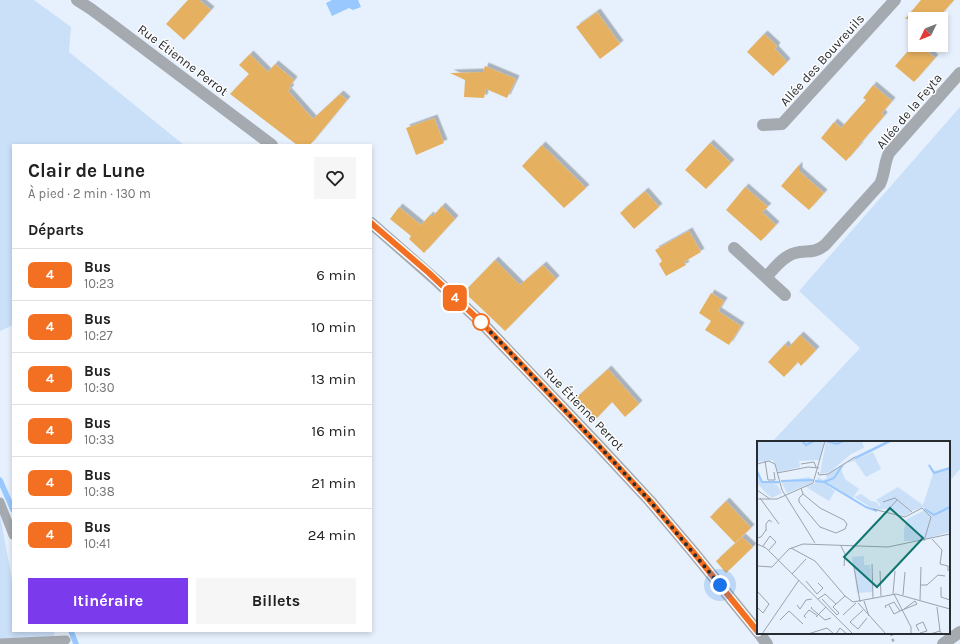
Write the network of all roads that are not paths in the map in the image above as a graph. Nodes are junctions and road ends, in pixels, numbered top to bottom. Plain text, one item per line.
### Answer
1 (77, 0) edge
2 (895, 0) edge
3 (960, 73) edge
4 (763, 125) dead end
5 (271, 144) edge
6 (372, 224) edge
7 (734, 248) dead end
8 (766, 277) junction
9 (786, 295) dead end
10 (0, 502) edge
11 (12, 532) edge
12 (757, 632) edge
13 (960, 632) edge
14 (759, 634) edge
15 (65, 638) edge
16 (0, 643) edge
17 (767, 644) edge
18 (943, 644) edge

1 - 5 street, Rue Étienne Perrot
2 - 4 street, Allée des Bouvreuils
3 - 8 street, Allée de la Feyta
6 - 12 street, Rue Étienne Perrot
7 - 8 street
8 - 9 street
10 - 11 lane
13 - 18 street
14 - 17 street, Rue Étienne Perrot
15 - 16 lane

